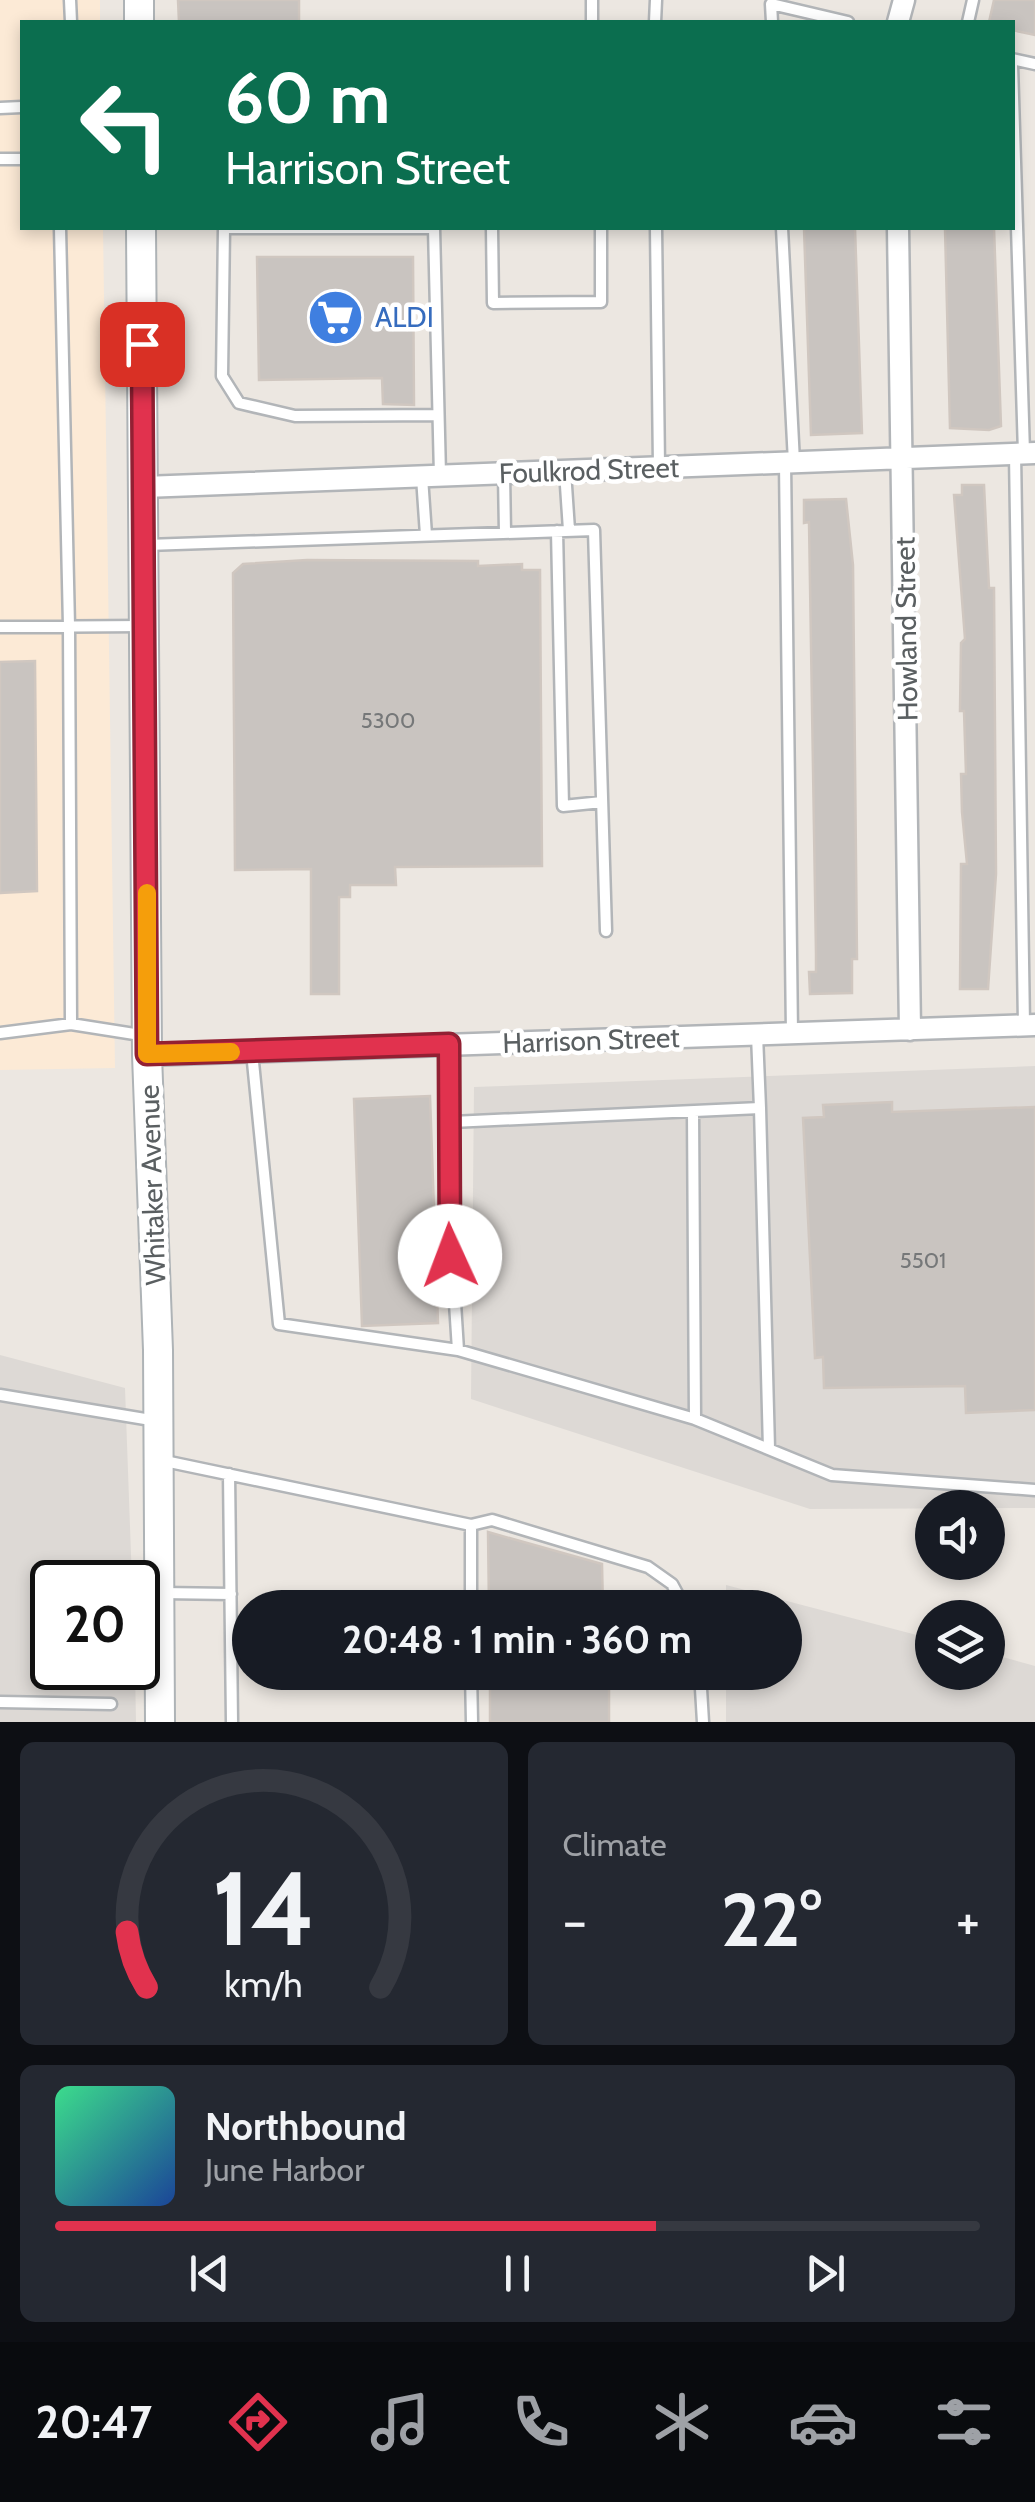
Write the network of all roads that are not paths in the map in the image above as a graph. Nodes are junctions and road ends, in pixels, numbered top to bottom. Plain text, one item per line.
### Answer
1 (772, 20) edge
2 (839, 20) edge
3 (1015, 152) edge
4 (60, 230) edge
5 (141, 230) edge
6 (224, 230) edge
7 (434, 230) edge
8 (492, 230) edge
9 (601, 230) edge
10 (656, 230) edge
11 (782, 230) edge
12 (898, 230) edge
13 (438, 415) junction
14 (1025, 454) edge
15 (904, 458) junction
16 (790, 462) junction
17 (659, 467) junction
18 (565, 471) junction
19 (504, 473) junction
20 (431, 476) junction
21 (144, 487) junction
22 (563, 530) junction
23 (506, 532) junction
24 (426, 536) junction
25 (144, 545) junction
26 (70, 626) junction
27 (144, 626) junction
28 (0, 627) edge
29 (602, 802) junction
30 (606, 931) dead end
31 (70, 1024) junction
32 (1029, 1025) edge
33 (910, 1030) junction
34 (0, 1034) edge
35 (792, 1034) junction
36 (757, 1035) junction
37 (449, 1044) junction
38 (148, 1046) junction
39 (252, 1051) junction
40 (760, 1108) junction
41 (693, 1112) junction
42 (452, 1122) junction
43 (458, 1350) junction
44 (0, 1396) edge
45 (695, 1419) junction
46 (158, 1421) junction
47 (768, 1449) junction
48 (158, 1460) junction
49 (229, 1474) junction
50 (1035, 1490) edge
51 (470, 1525) junction
52 (159, 1560) edge
53 (471, 1590) edge
54 (676, 1590) edge
55 (160, 1592) edge
56 (231, 1594) junction
57 (160, 1690) edge
58 (471, 1690) edge
59 (701, 1690) edge
60 (0, 1702) edge
61 (112, 1704) dead end
62 (160, 1722) edge
63 (232, 1722) edge
64 (472, 1722) edge
65 (703, 1722) edge

1 - 2 lane
3 - 14 lane
4 - 26 lane
5 - 21 street, Whitaker Avenue
6 - 13 lane
7 - 13 lane
8 - 9 lane
10 - 17 lane
11 - 16 lane
12 - 15 street, Howland Street
13 - 20 lane
14 - 15 street, Foulkrod Street
14 - 32 lane
15 - 16 street, Foulkrod Street
15 - 33 street, Howland Street
16 - 17 street, Foulkrod Street
16 - 35 lane
17 - 18 street, Foulkrod Street
18 - 19 street, Foulkrod Street
18 - 22 lane
19 - 20 street, Foulkrod Street
19 - 23 lane
20 - 21 street, Foulkrod Street
20 - 24 lane
21 - 25 street, Whitaker Avenue
22 - 23 lane
22 - 29 lane
22 - 29 lane
23 - 24 lane
24 - 25 lane
25 - 27 street, Whitaker Avenue
26 - 27 lane
26 - 28 lane
26 - 31 lane
27 - 38 street, Whitaker Avenue
29 - 30 lane
31 - 34 lane
31 - 38 lane
32 - 33 street, Harrison Street
33 - 35 street, Harrison Street
35 - 36 street, Harrison Street
36 - 37 street, Harrison Street
36 - 40 lane
37 - 39 street, Harrison Street
37 - 42 lane
38 - 39 street, Harrison Street
38 - 46 street, Whitaker Avenue
39 - 43 lane
40 - 41 lane
40 - 47 lane
41 - 42 lane
41 - 45 lane
42 - 43 lane
43 - 45 lane
44 - 46 lane
45 - 47 lane
46 - 48 street, Whitaker Avenue
47 - 50 lane
48 - 49 lane
48 - 52 street, Whitaker Avenue
49 - 51 lane
49 - 56 lane
51 - 53 lane
51 - 54 lane
55 - 56 lane
56 - 63 lane
57 - 62 street, Whitaker Avenue
58 - 64 lane
59 - 65 lane
60 - 61 lane

